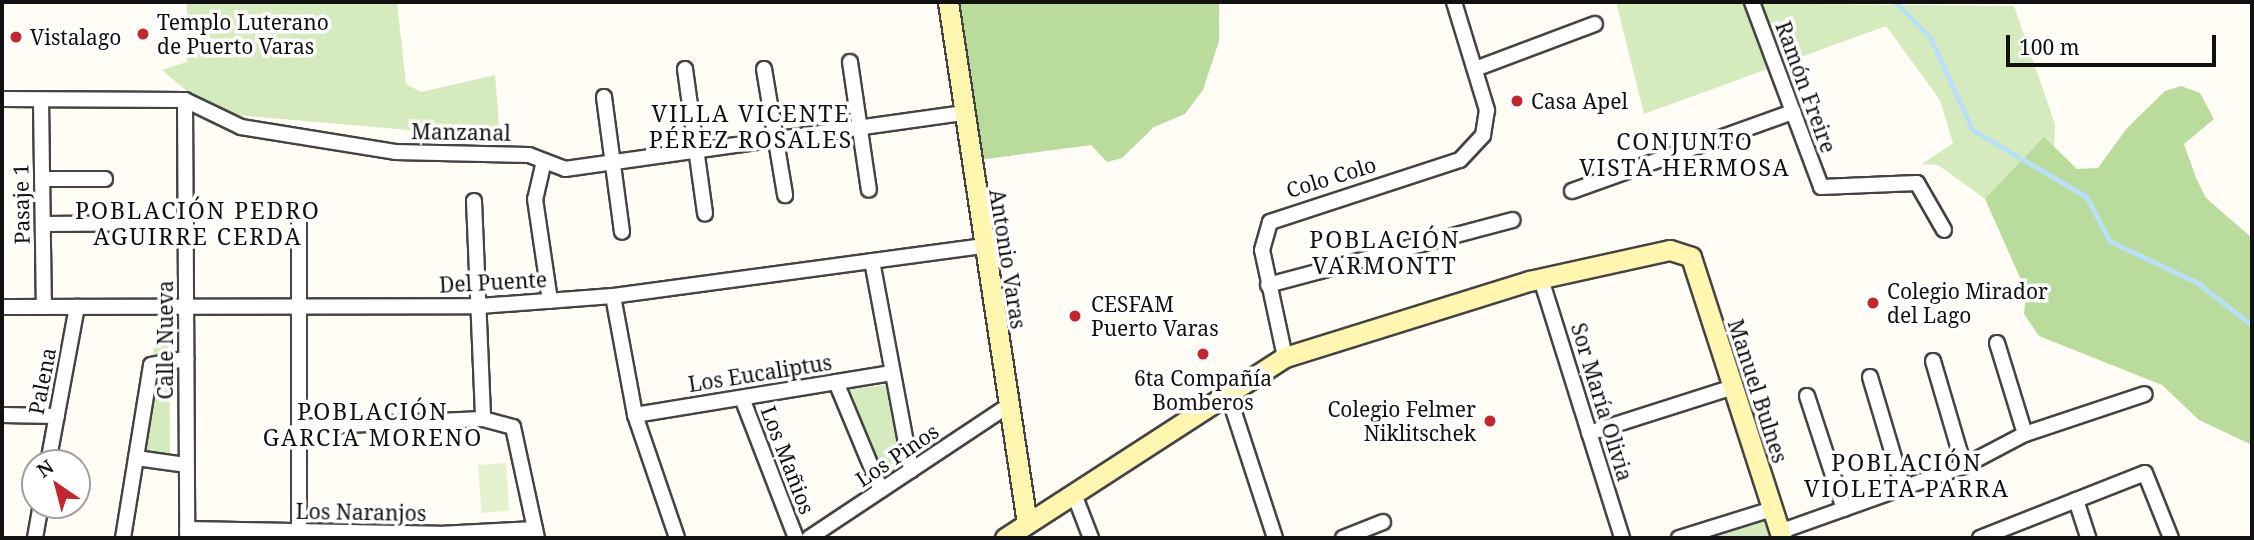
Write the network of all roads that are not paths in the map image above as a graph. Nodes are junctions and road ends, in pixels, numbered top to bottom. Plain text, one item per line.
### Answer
1 (948, 2) edge
2 (1454, 2) edge
3 (1752, 2) edge
4 (1595, 24) dead end
5 (850, 62) dead end
6 (685, 69) dead end
7 (764, 69) dead end
8 (1475, 69) junction
9 (604, 97) dead end
10 (2, 99) edge
11 (41, 100) junction
12 (185, 100) junction
13 (1793, 112) junction
14 (964, 113) junction
15 (860, 127) junction
16 (776, 139) junction
17 (696, 150) junction
18 (544, 161) junction
19 (612, 161) junction
20 (42, 179) junction
21 (106, 179) dead end
22 (869, 190) dead end
23 (1572, 191) dead end
24 (785, 195) dead end
25 (474, 201) dead end
26 (299, 212) dead end
27 (705, 214) dead end
28 (1512, 220) dead end
29 (186, 223) junction
30 (43, 224) junction
31 (1944, 230) dead end
32 (622, 232) dead end
33 (983, 246) junction
34 (872, 261) junction
35 (1541, 279) junction
36 (1268, 285) junction
37 (613, 296) junction
38 (550, 301) junction
39 (302, 306) junction
40 (480, 306) junction
41 (2, 307) edge
42 (44, 307) junction
43 (77, 307) junction
44 (186, 307) junction
45 (1997, 343) dead end
46 (1285, 357) junction
47 (186, 359) junction
48 (1933, 361) dead end
49 (892, 373) junction
50 (1870, 377) dead end
51 (836, 382) junction
52 (1733, 387) junction
53 (1227, 391) junction
54 (2145, 394) dead end
55 (1807, 396) dead end
56 (742, 397) junction
57 (1008, 406) junction
58 (2, 415) edge
59 (635, 415) junction
60 (57, 416) junction
61 (483, 419) junction
62 (300, 427) junction
63 (1589, 433) junction
64 (2025, 434) junction
65 (51, 449) edge
66 (136, 458) junction
67 (186, 464) junction
68 (1964, 466) junction
69 (911, 470) junction
70 (1903, 488) junction
71 (881, 490) junction
72 (1074, 494) junction
73 (2076, 500) junction
74 (1772, 509) junction
75 (1844, 509) junction
76 (38, 519) edge
77 (1382, 522) dead end
78 (1027, 523) junction
79 (187, 533) edge
80 (536, 534) edge
81 (299, 535) edge
82 (1780, 535) edge
83 (439, 536) edge
84 (35, 538) edge
85 (123, 538) edge
86 (677, 538) edge
87 (796, 538) edge
88 (809, 538) edge
89 (1005, 538) edge
90 (1091, 538) edge
91 (1275, 538) edge
92 (1343, 538) edge
93 (1622, 538) edge
94 (1679, 538) edge
95 (1983, 538) edge
96 (2088, 538) edge
97 (2171, 538) edge

1 - 14 street, Antonio Varas
2 - 8 street
3 - 13 street, Ramón Freire
4 - 8 street
5 - 15 street
6 - 17 street
7 - 16 street
8 - 36 street, Colo Colo
9 - 19 street
10 - 11 street, Manzanal
11 - 12 street, Manzanal
11 - 20 street, Pasaje 1
12 - 18 street, Manzanal
12 - 29 street, Calle Nueva
13 - 23 street
13 - 31 street, Ramón Freire
14 - 15 street, Manzanal
14 - 33 street, Antonio Varas
15 - 16 street, Manzanal
15 - 22 street
16 - 17 street, Manzanal
16 - 24 street
17 - 19 street, Manzanal
17 - 27 street
18 - 19 street, Manzanal
18 - 38 street
19 - 32 street
20 - 21 street
20 - 30 street, Pasaje 1
25 - 40 street
26 - 39 street
28 - 36 street
29 - 30 street
29 - 44 street, Calle Nueva
30 - 42 street, Pasaje 1
33 - 34 street, Del Puente
33 - 57 street, Antonio Varas
34 - 37 street, Del Puente
34 - 49 street
35 - 46 street
35 - 52 street, Manuel Bulnes
35 - 63 street, Sor María Olivia
36 - 46 street, Colo Colo
37 - 38 street, Del Puente
37 - 59 street
38 - 40 street, Del Puente
39 - 40 street, Del Puente
39 - 44 street, Del Puente
39 - 62 street
40 - 61 street
41 - 42 street, Del Puente
42 - 43 street, Del Puente
43 - 44 street, Del Puente
43 - 60 street, Palena
44 - 47 street, Calle Nueva
45 - 64 street
46 - 53 street
47 - 66 street
47 - 67 street, Calle Nueva
48 - 68 street
49 - 51 street, Los Eucaliptus
49 - 69 street
50 - 70 street
51 - 56 street, Los Eucaliptus
51 - 71 street
52 - 63 street
52 - 74 street, Manuel Bulnes
53 - 72 street
53 - 91 street
54 - 64 street
55 - 75 street
56 - 59 street, Los Eucaliptus
56 - 87 street, Los Mañios
57 - 69 street, Los Pinos
57 - 78 street, Antonio Varas
58 - 60 street
59 - 86 street
60 - 65 street, Palena
61 - 62 street
61 - 80 street
62 - 81 street
63 - 93 street, Sor María Olivia
64 - 68 street
66 - 67 street
66 - 85 street
67 - 79 street, Calle Nueva
68 - 70 street
69 - 71 street, Los Pinos
70 - 75 street
71 - 88 street, Los Pinos
72 - 78 street
72 - 90 street
73 - 95 street
73 - 96 street
73 - 97 street
74 - 82 street, Manuel Bulnes
74 - 94 street
75 - 82 street
76 - 84 street
77 - 92 street
78 - 89 street
79 - 81 street, Los Naranjos
80 - 83 street, Los Naranjos
81 - 83 street, Los Naranjos

